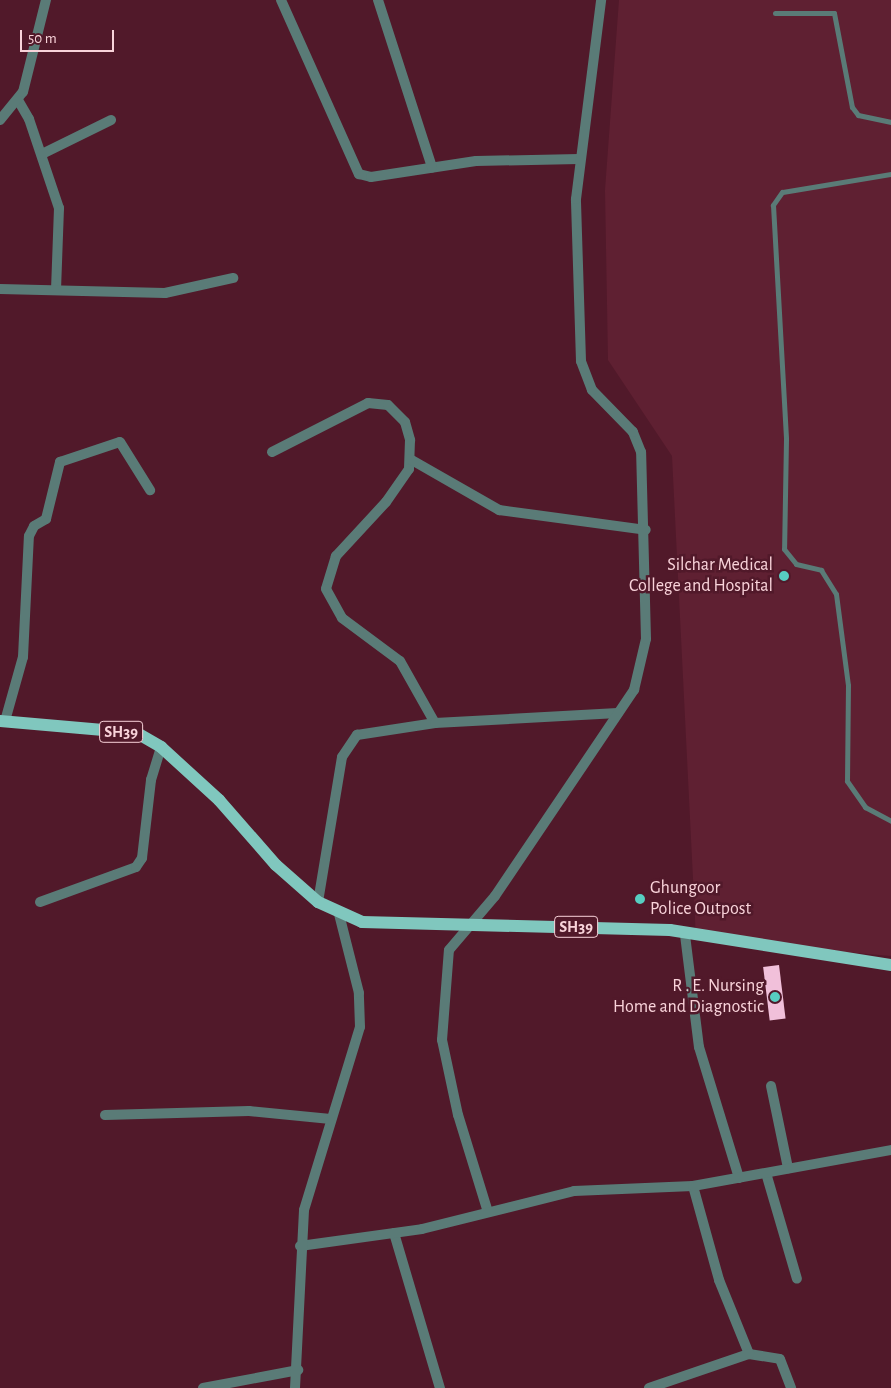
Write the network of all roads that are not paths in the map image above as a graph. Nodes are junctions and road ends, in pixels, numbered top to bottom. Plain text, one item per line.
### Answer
1 (46, 0) edge
2 (281, 0) edge
3 (378, 0) edge
4 (601, 0) edge
5 (775, 14) dead end
6 (18, 100) junction
7 (0, 120) edge
8 (111, 120) dead end
9 (891, 122) edge
10 (42, 154) junction
11 (579, 159) junction
12 (432, 167) junction
13 (891, 174) edge
14 (233, 278) dead end
15 (0, 289) edge
16 (56, 289) junction
17 (272, 452) dead end
18 (410, 459) junction
19 (150, 490) dead end
20 (646, 530) junction
21 (618, 713) junction
22 (2, 721) edge
23 (435, 723) junction
24 (161, 747) junction
25 (891, 821) edge
26 (40, 902) dead end
27 (318, 902) junction
28 (339, 914) junction
29 (474, 922) junction
30 (685, 935) junction
31 (891, 965) edge
32 (771, 1086) dead end
33 (104, 1115) dead end
34 (332, 1119) junction
35 (891, 1150) edge
36 (788, 1168) junction
37 (766, 1173) junction
38 (739, 1178) junction
39 (693, 1186) junction
40 (487, 1209) junction
41 (394, 1233) junction
42 (300, 1246) junction
43 (797, 1279) dead end
44 (749, 1354) junction
45 (298, 1370) junction
46 (203, 1388) edge
47 (295, 1388) edge
48 (440, 1388) edge
49 (649, 1388) edge
50 (791, 1388) edge

1 - 6 street
2 - 12 street
3 - 12 street
4 - 11 street
5 - 9 lane
6 - 7 street
6 - 10 street
8 - 10 street
10 - 16 street
11 - 12 street
11 - 20 street
13 - 25 lane
14 - 16 street
15 - 16 street
17 - 18 street
18 - 20 street
18 - 23 street
19 - 22 street
20 - 21 street
21 - 23 street
21 - 29 street
22 - 24 main road, SH39
23 - 27 street
24 - 26 street
24 - 27 main road, SH39
27 - 28 main road, SH39
28 - 29 main road, SH39
28 - 34 street
29 - 30 main road, SH39
29 - 40 street
30 - 31 main road, SH39
30 - 38 street
32 - 36 street
33 - 34 street
34 - 42 street
35 - 36 street
36 - 37 street
37 - 38 street
37 - 43 street
38 - 39 street
39 - 40 street
39 - 44 street
40 - 41 street
41 - 42 street
41 - 48 street
42 - 45 street
44 - 49 street
44 - 50 street
45 - 46 street
45 - 47 street

